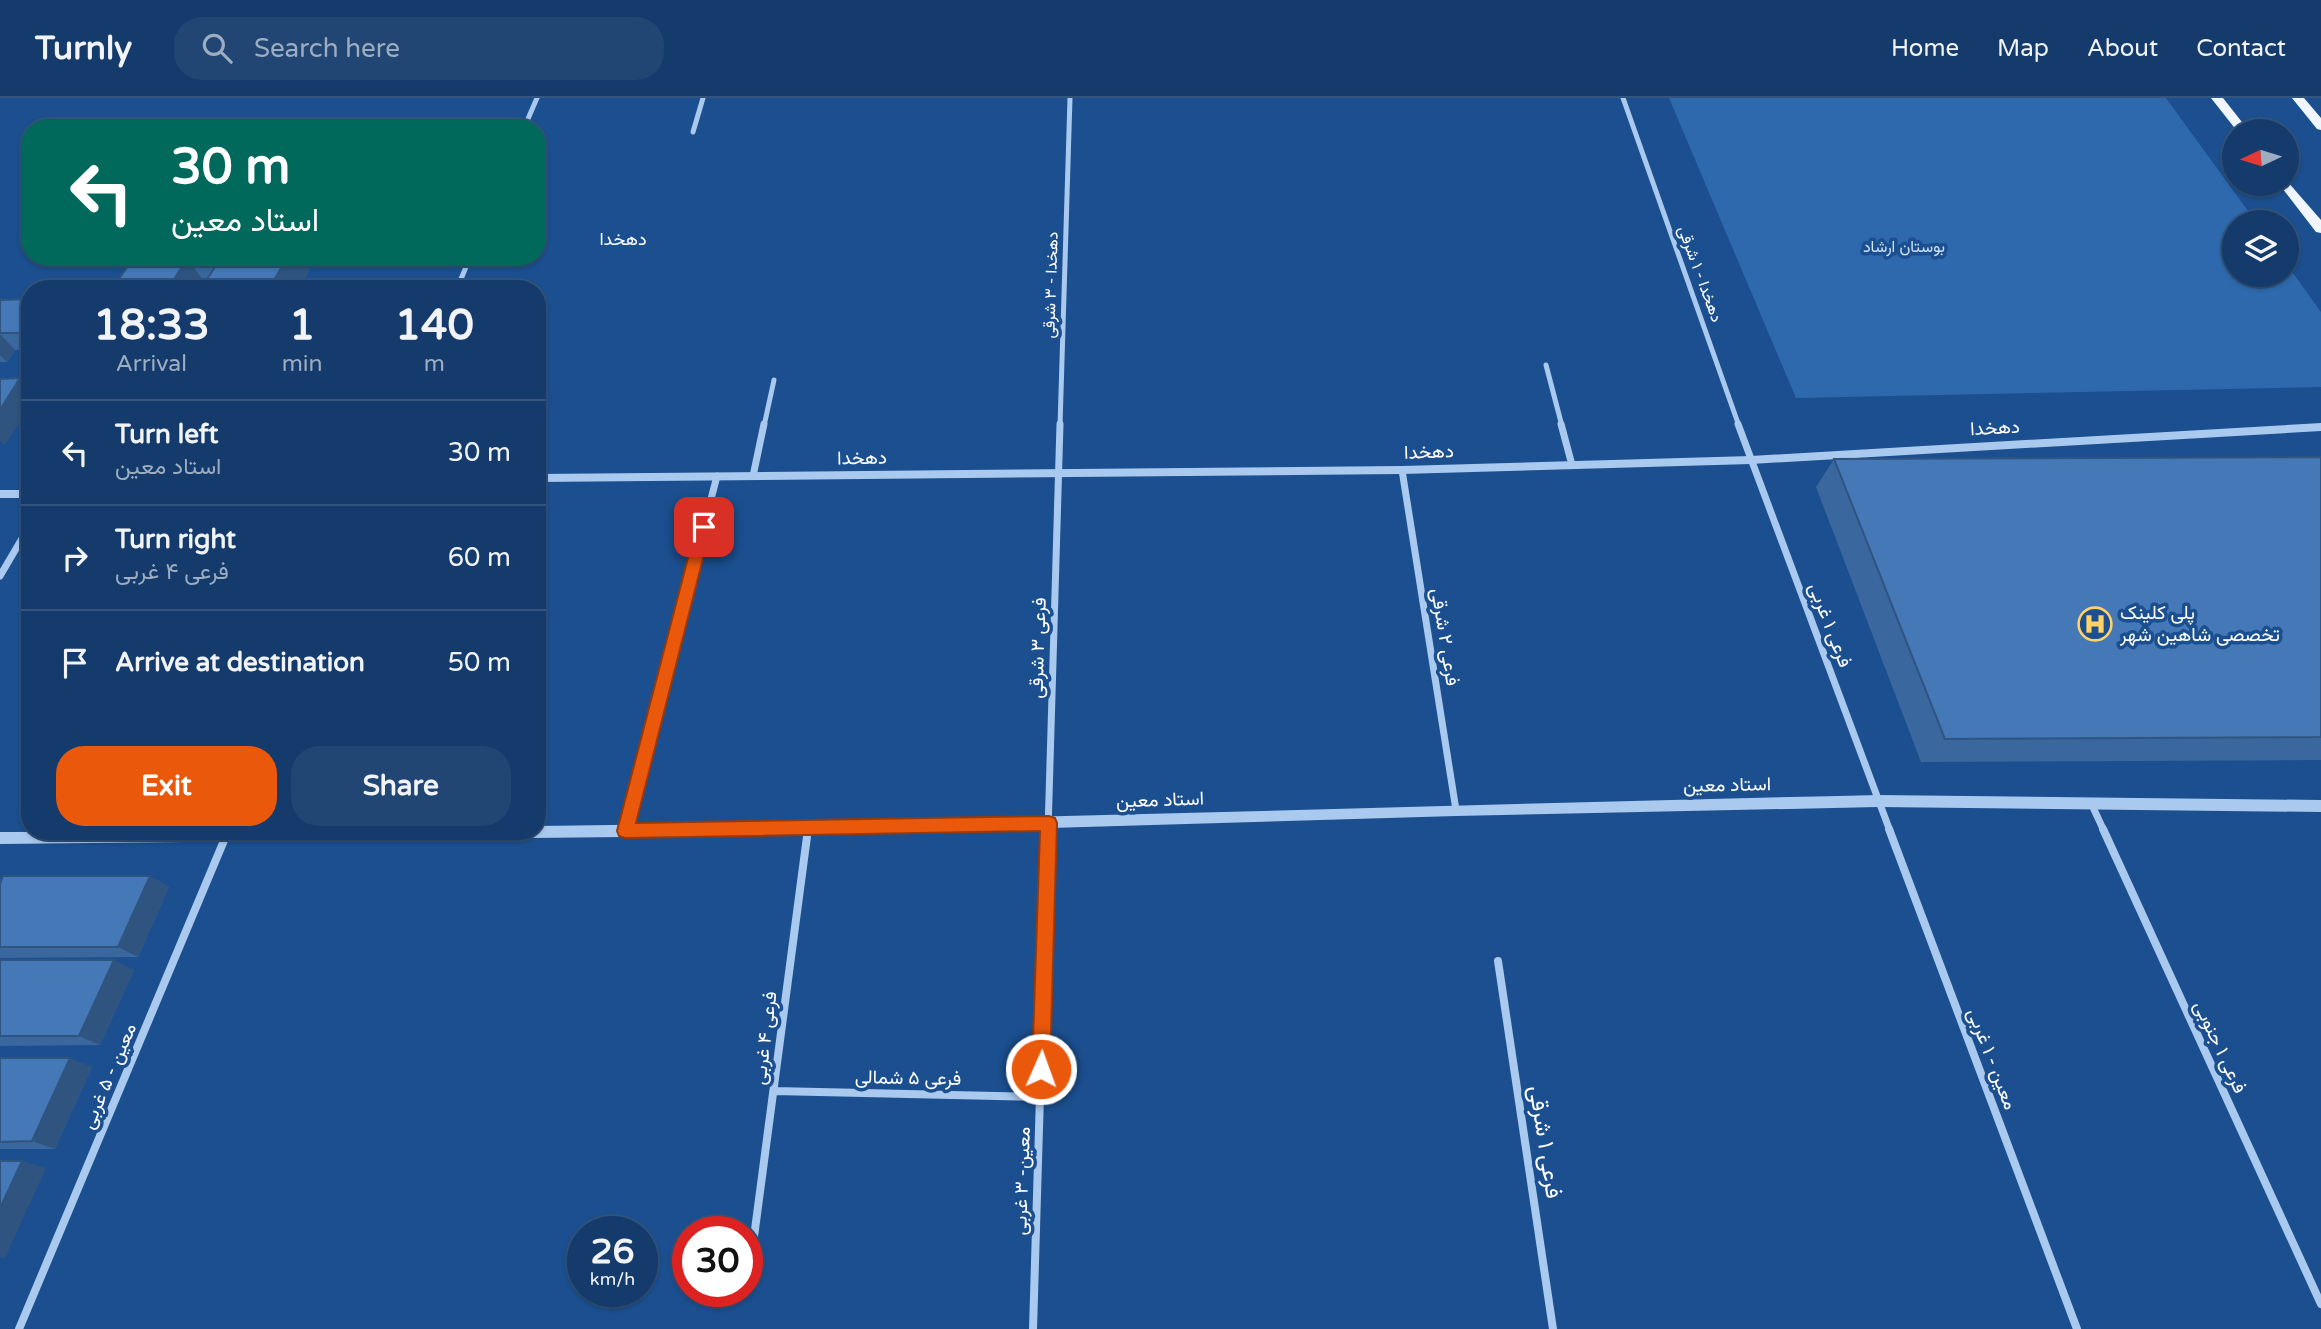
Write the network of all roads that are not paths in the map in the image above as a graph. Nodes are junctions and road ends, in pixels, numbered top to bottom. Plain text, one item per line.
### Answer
1 (537, 98) edge
2 (703, 98) edge
3 (1070, 98) edge
4 (1623, 98) edge
5 (2217, 98) edge
6 (2298, 98) edge
7 (528, 119) edge
8 (2234, 119) edge
9 (2321, 126) edge
10 (693, 132) dead end
11 (2295, 196) edge
12 (2321, 229) edge
13 (1546, 365) dead end
14 (774, 380) dead end
15 (2321, 427) edge
16 (1751, 460) junction
17 (1572, 465) junction
18 (1402, 470) junction
19 (1060, 473) junction
20 (716, 476) junction
21 (753, 476) junction
22 (546, 478) edge
23 (0, 494) edge
24 (21, 494) edge
25 (21, 540) edge
26 (0, 576) edge
27 (1878, 801) junction
28 (2091, 803) junction
29 (2321, 806) edge
30 (1456, 810) junction
31 (1049, 823) junction
32 (808, 829) junction
33 (546, 831) edge
34 (625, 831) junction
35 (0, 838) edge
36 (21, 838) edge
37 (225, 840) edge
38 (1498, 961) dead end
39 (775, 1091) junction
40 (1040, 1097) junction
41 (757, 1216) edge
42 (2321, 1304) edge
43 (19, 1329) edge
44 (1033, 1329) edge
45 (1553, 1329) edge
46 (2077, 1329) edge

1 - 7 street
2 - 10 street
3 - 19 street, دهخدا - ۳ شرقی
4 - 16 street, دهخدا - ۱ شرقی
5 - 8 main road
6 - 9 main road
11 - 12 main road
13 - 17 street
14 - 21 street
15 - 16 street, دهخدا
16 - 17 street, دهخدا
16 - 27 street, فرعی ۱ غربی
17 - 18 street, دهخدا
18 - 19 street, دهخدا
18 - 30 street, فرعی ۲ شرقی
19 - 21 street, دهخدا
19 - 31 street, فرعی ۳ شرقی
20 - 21 street, دهخدا
20 - 22 street, دهخدا
20 - 34 street
23 - 24 street
25 - 26 street
27 - 28 street, استاد معین
27 - 30 street, استاد معین
27 - 46 street, معین - ۱ غربی
28 - 29 street, استاد معین
28 - 42 street, فرعی ۱ جنوبی
30 - 31 street, استاد معین
31 - 32 street, استاد معین
31 - 40 street, معین- ۳ غربی
32 - 34 street, استاد معین
32 - 39 street, فرعی ۴ غربی
33 - 34 street, استاد معین
35 - 36 street, استاد معین
37 - 43 street, معین - ۵ غربی
38 - 45 street, فرعی ۱ شرقی
39 - 40 street, فرعی ۵ شمالی
39 - 41 street, فرعی ۴ غربی
40 - 44 street, معین- ۳ غربی

